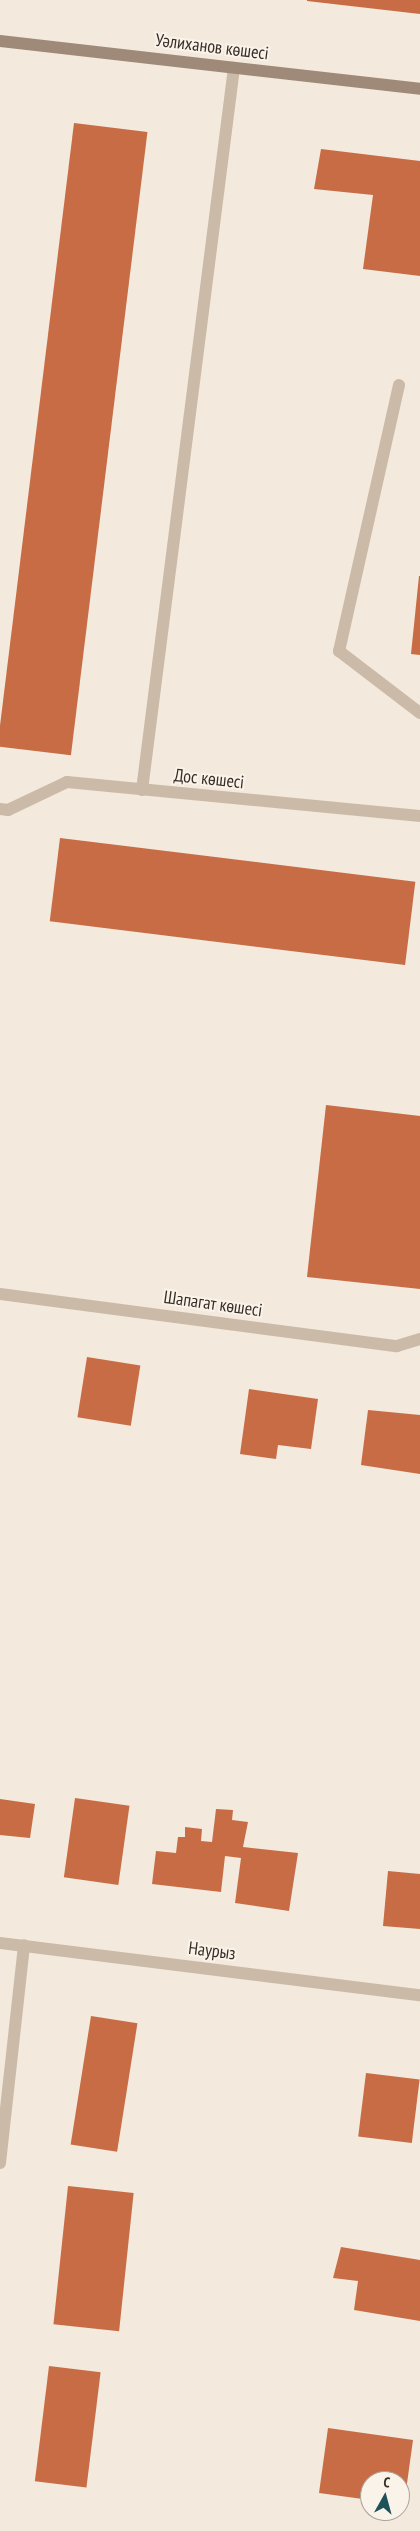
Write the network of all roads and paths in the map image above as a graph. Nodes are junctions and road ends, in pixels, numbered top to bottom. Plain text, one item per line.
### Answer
1 (0, 41) edge
2 (234, 68) junction
3 (420, 89) edge
4 (399, 385) dead end
5 (420, 713) edge
6 (142, 790) junction
7 (0, 809) edge
8 (420, 816) edge
9 (0, 1294) edge
10 (420, 1339) edge
11 (0, 1943) edge
12 (24, 1945) junction
13 (420, 1995) edge
14 (0, 2163) edge

1 - 2 street, Уәлиханов көшесі
2 - 3 street, Уәлиханов көшесі
2 - 6 street
4 - 5 street
6 - 7 street, Дос көшесі
6 - 8 street, Дос көшесі
9 - 10 street, Шапагат көшесі
11 - 12 street, Наурыз
12 - 13 street, Наурыз
12 - 14 street

